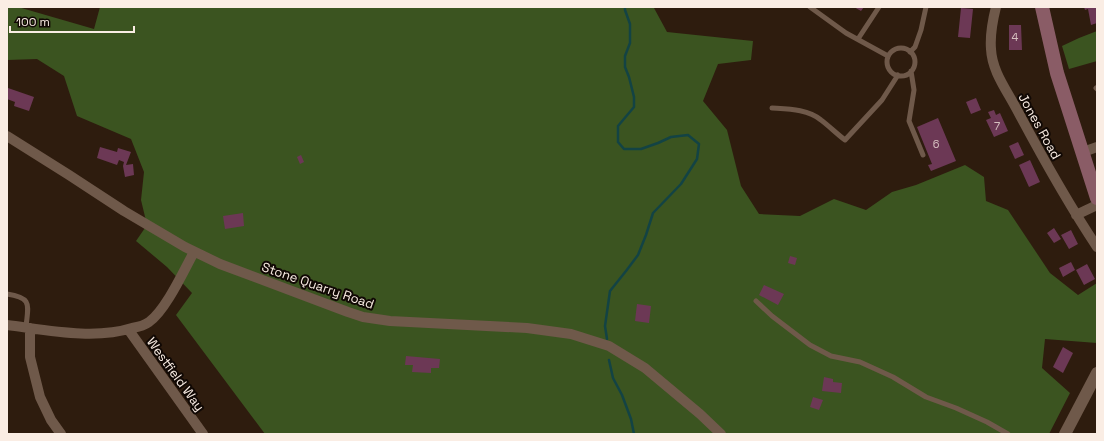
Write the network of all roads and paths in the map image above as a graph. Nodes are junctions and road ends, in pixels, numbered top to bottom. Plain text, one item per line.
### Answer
1 (810, 7) edge
2 (879, 7) edge
3 (926, 7) edge
4 (996, 7) edge
5 (1042, 7) edge
6 (858, 40) junction
7 (910, 52) junction
8 (888, 56) junction
9 (911, 71) junction
10 (898, 76) junction
11 (772, 108) dead end
12 (7, 136) edge
13 (1097, 147) edge
14 (1083, 152) junction
15 (923, 155) dead end
16 (1097, 198) edge
17 (1097, 205) edge
18 (1076, 215) junction
19 (1097, 247) edge
20 (194, 252) junction
21 (7, 294) edge
22 (756, 301) dead end
23 (7, 325) edge
24 (28, 328) junction
25 (128, 330) junction
26 (1097, 373) edge
27 (61, 434) edge
28 (203, 434) edge
29 (721, 434) edge
30 (1008, 434) edge
31 (1065, 434) edge

1 - 6 lane
2 - 6 lane
3 - 7 lane
4 - 18 street, Jones Road
5 - 14 main road
6 - 8 lane
7 - 8 lane
7 - 9 lane
8 - 10 lane
9 - 10 lane
9 - 15 lane
10 - 11 lane
12 - 20 street, Stone Quarry Road
13 - 14 street
14 - 16 main road
17 - 18 street
18 - 19 street, Jones Road
20 - 25 street
20 - 29 street, Stone Quarry Road
21 - 24 lane
22 - 30 lane
23 - 24 street
24 - 25 street
24 - 27 street
25 - 28 street, Westfield Way
26 - 31 street

